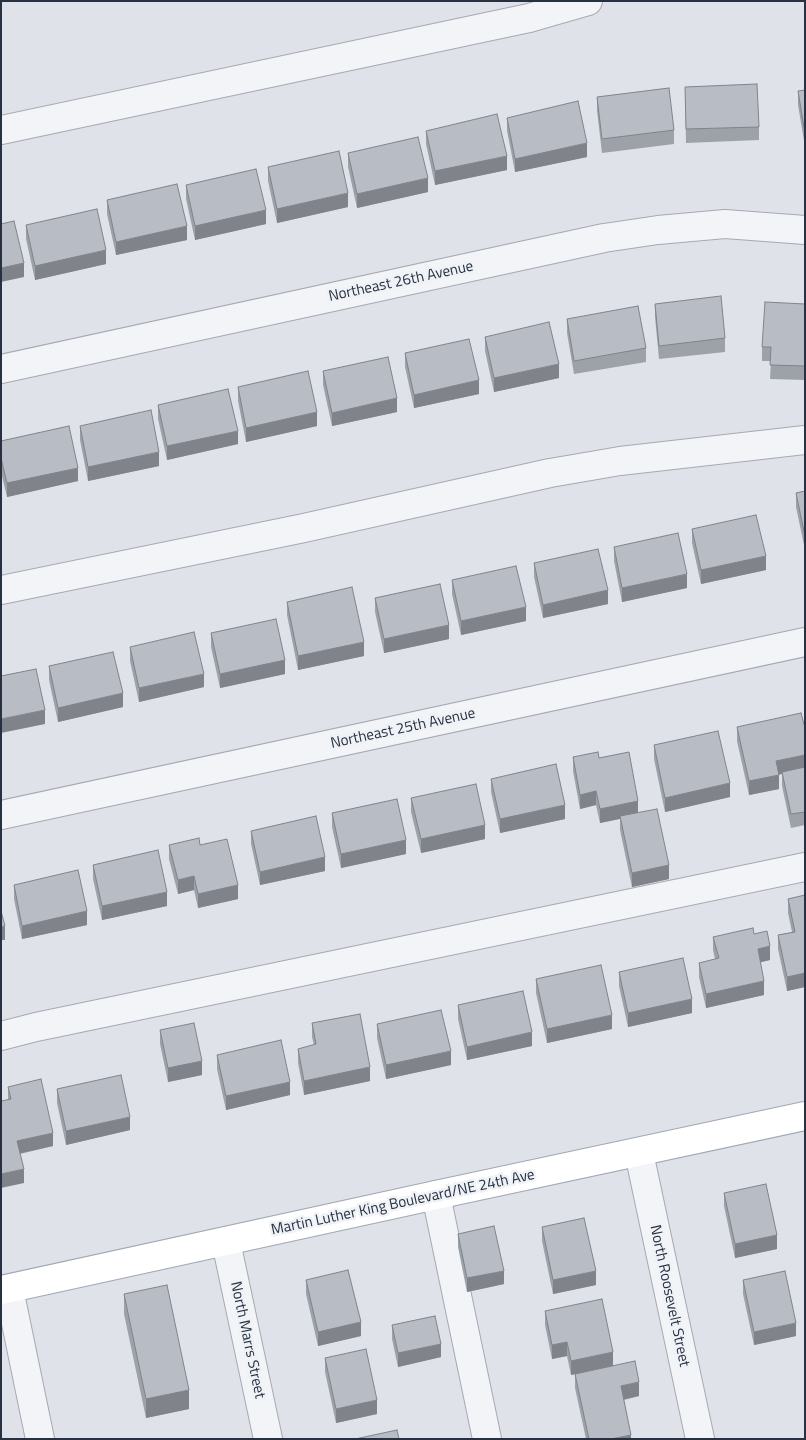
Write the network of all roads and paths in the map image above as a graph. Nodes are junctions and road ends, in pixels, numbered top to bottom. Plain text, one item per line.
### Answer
1 (588, 1) edge
2 (1, 130) edge
3 (805, 230) edge
4 (1, 368) edge
5 (805, 440) edge
6 (1, 590) edge
7 (805, 642) edge
8 (1, 815) edge
9 (805, 867) edge
10 (1, 1036) edge
11 (805, 1116) edge
12 (639, 1153) junction
13 (436, 1195) junction
14 (226, 1242) junction
15 (5, 1290) edge
16 (40, 1439) edge
17 (268, 1439) edge
18 (487, 1439) edge
19 (700, 1439) edge

1 - 2 street
3 - 4 street, Northeast 26th Avenue
5 - 6 street
7 - 8 street, Northeast 25th Avenue
9 - 10 street
11 - 12 main road, Martin Luther King Boulevard/NE 24th Ave
12 - 13 main road, Martin Luther King Boulevard/NE 24th Ave
12 - 19 street, North Roosevelt Street
13 - 14 main road, Martin Luther King Boulevard/NE 24th Ave
13 - 18 street
14 - 15 main road, Martin Luther King Boulevard/NE 24th Ave
14 - 17 street, North Marrs Street
15 - 16 street

